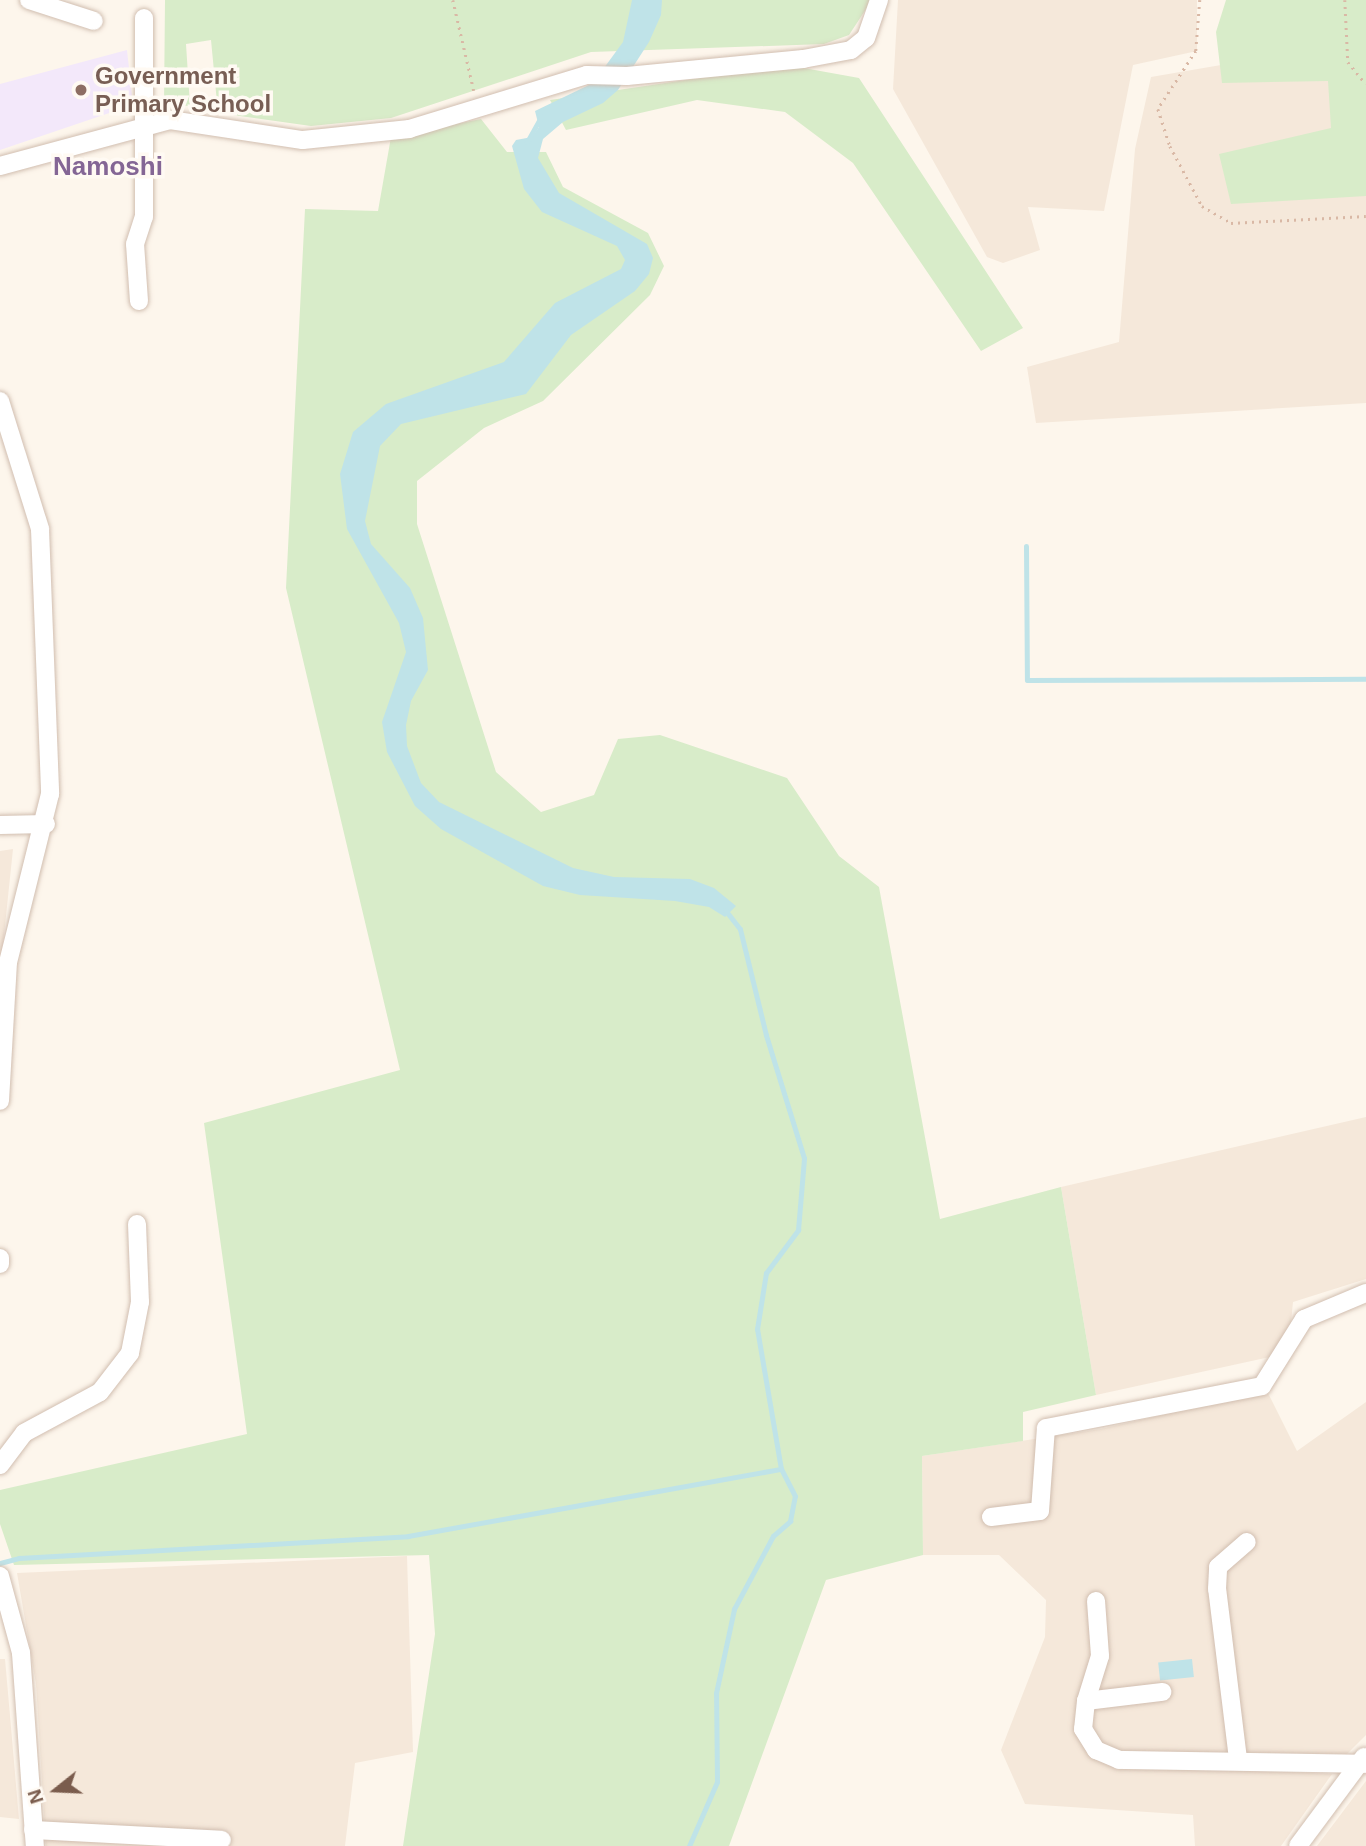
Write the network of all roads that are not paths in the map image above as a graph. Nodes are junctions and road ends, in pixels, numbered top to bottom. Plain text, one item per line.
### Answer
1 (29, 0) edge
2 (879, 0) edge
3 (144, 18) dead end
4 (94, 21) dead end
5 (144, 128) junction
6 (0, 166) edge
7 (139, 302) dead end
8 (0, 401) edge
9 (46, 824) junction
10 (0, 825) edge
11 (0, 1101) edge
12 (137, 1224) dead end
13 (0, 1258) edge
14 (0, 1264) edge
15 (1366, 1293) edge
16 (0, 1465) edge
17 (991, 1517) dead end
18 (1247, 1542) dead end
19 (0, 1577) edge
20 (1096, 1601) dead end
21 (1162, 1692) dead end
22 (1086, 1701) junction
23 (1238, 1759) junction
24 (1363, 1761) edge
25 (34, 1838) edge
26 (222, 1840) dead end
27 (1298, 1846) edge

1 - 4 street
2 - 5 street
3 - 5 street
5 - 6 street
5 - 7 street
8 - 9 street
9 - 10 street
9 - 11 street
12 - 16 street
13 - 14 street
15 - 17 street
18 - 23 street
19 - 25 street
20 - 22 street
21 - 22 street
22 - 23 street
23 - 24 street
24 - 27 street
25 - 26 street

